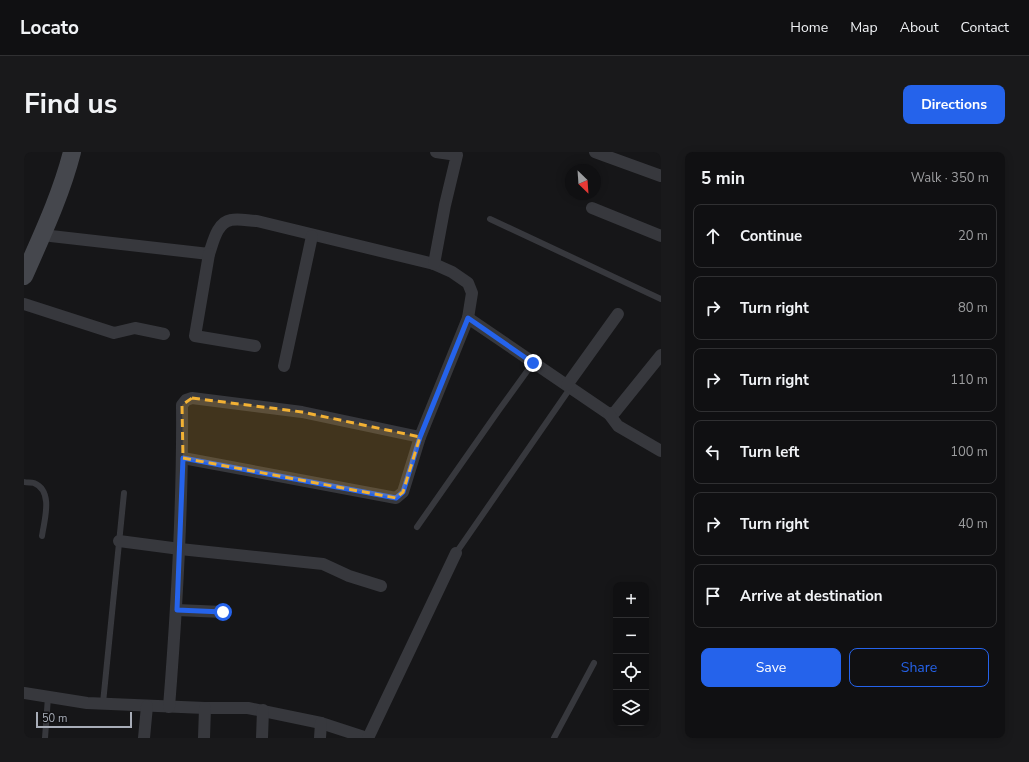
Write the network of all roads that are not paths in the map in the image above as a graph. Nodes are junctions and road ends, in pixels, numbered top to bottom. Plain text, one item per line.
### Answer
1 (72, 152) edge
2 (436, 152) edge
3 (595, 152) edge
4 (458, 153) edge
5 (661, 176) edge
6 (592, 208) dead end
7 (490, 219) dead end
8 (42, 235) junction
9 (312, 236) junction
10 (661, 236) edge
11 (209, 254) junction
12 (434, 264) junction
13 (24, 276) edge
14 (661, 299) edge
15 (24, 304) edge
16 (618, 314) dead end
17 (468, 318) junction
18 (164, 334) dead end
19 (254, 346) dead end
20 (661, 355) edge
21 (533, 363) junction
22 (284, 366) dead end
23 (569, 386) junction
24 (609, 414) junction
25 (420, 437) junction
26 (661, 451) edge
27 (183, 458) junction
28 (24, 482) edge
29 (124, 493) dead end
30 (417, 527) dead end
31 (42, 536) dead end
32 (119, 541) junction
33 (180, 549) junction
34 (456, 553) joint
35 (381, 586) dead end
36 (177, 610) junction
37 (223, 612) dead end
38 (594, 663) dead end
39 (24, 693) edge
40 (48, 697) junction
41 (103, 703) junction
42 (147, 706) junction
43 (169, 707) junction
44 (205, 708) junction
45 (263, 710) junction
46 (321, 723) junction
47 (45, 738) edge
48 (144, 738) edge
49 (204, 738) edge
50 (262, 738) edge
51 (320, 738) edge
52 (367, 738) edge
53 (554, 738) edge

1 - 8 main road
2 - 4 street
3 - 5 street
4 - 12 street
6 - 10 street
7 - 14 lane
8 - 11 street
8 - 13 main road
9 - 11 street
9 - 12 street
9 - 22 street
11 - 19 street
12 - 17 street
15 - 18 street
16 - 23 street
17 - 21 street
17 - 25 street
20 - 24 street
21 - 23 street
21 - 30 lane
23 - 24 street
23 - 34 lane
24 - 26 street
25 - 27 street
25 - 27 street
27 - 33 street
28 - 31 lane
29 - 32 lane
32 - 33 street
32 - 41 lane
33 - 35 street
33 - 36 street
34 - 52 street
36 - 37 street
36 - 43 street
38 - 53 lane
39 - 40 street
40 - 41 street
40 - 47 lane
41 - 42 street
42 - 43 street
42 - 48 street
43 - 44 street
44 - 45 street
44 - 49 street
45 - 46 street
45 - 50 street
46 - 51 street
46 - 52 street

